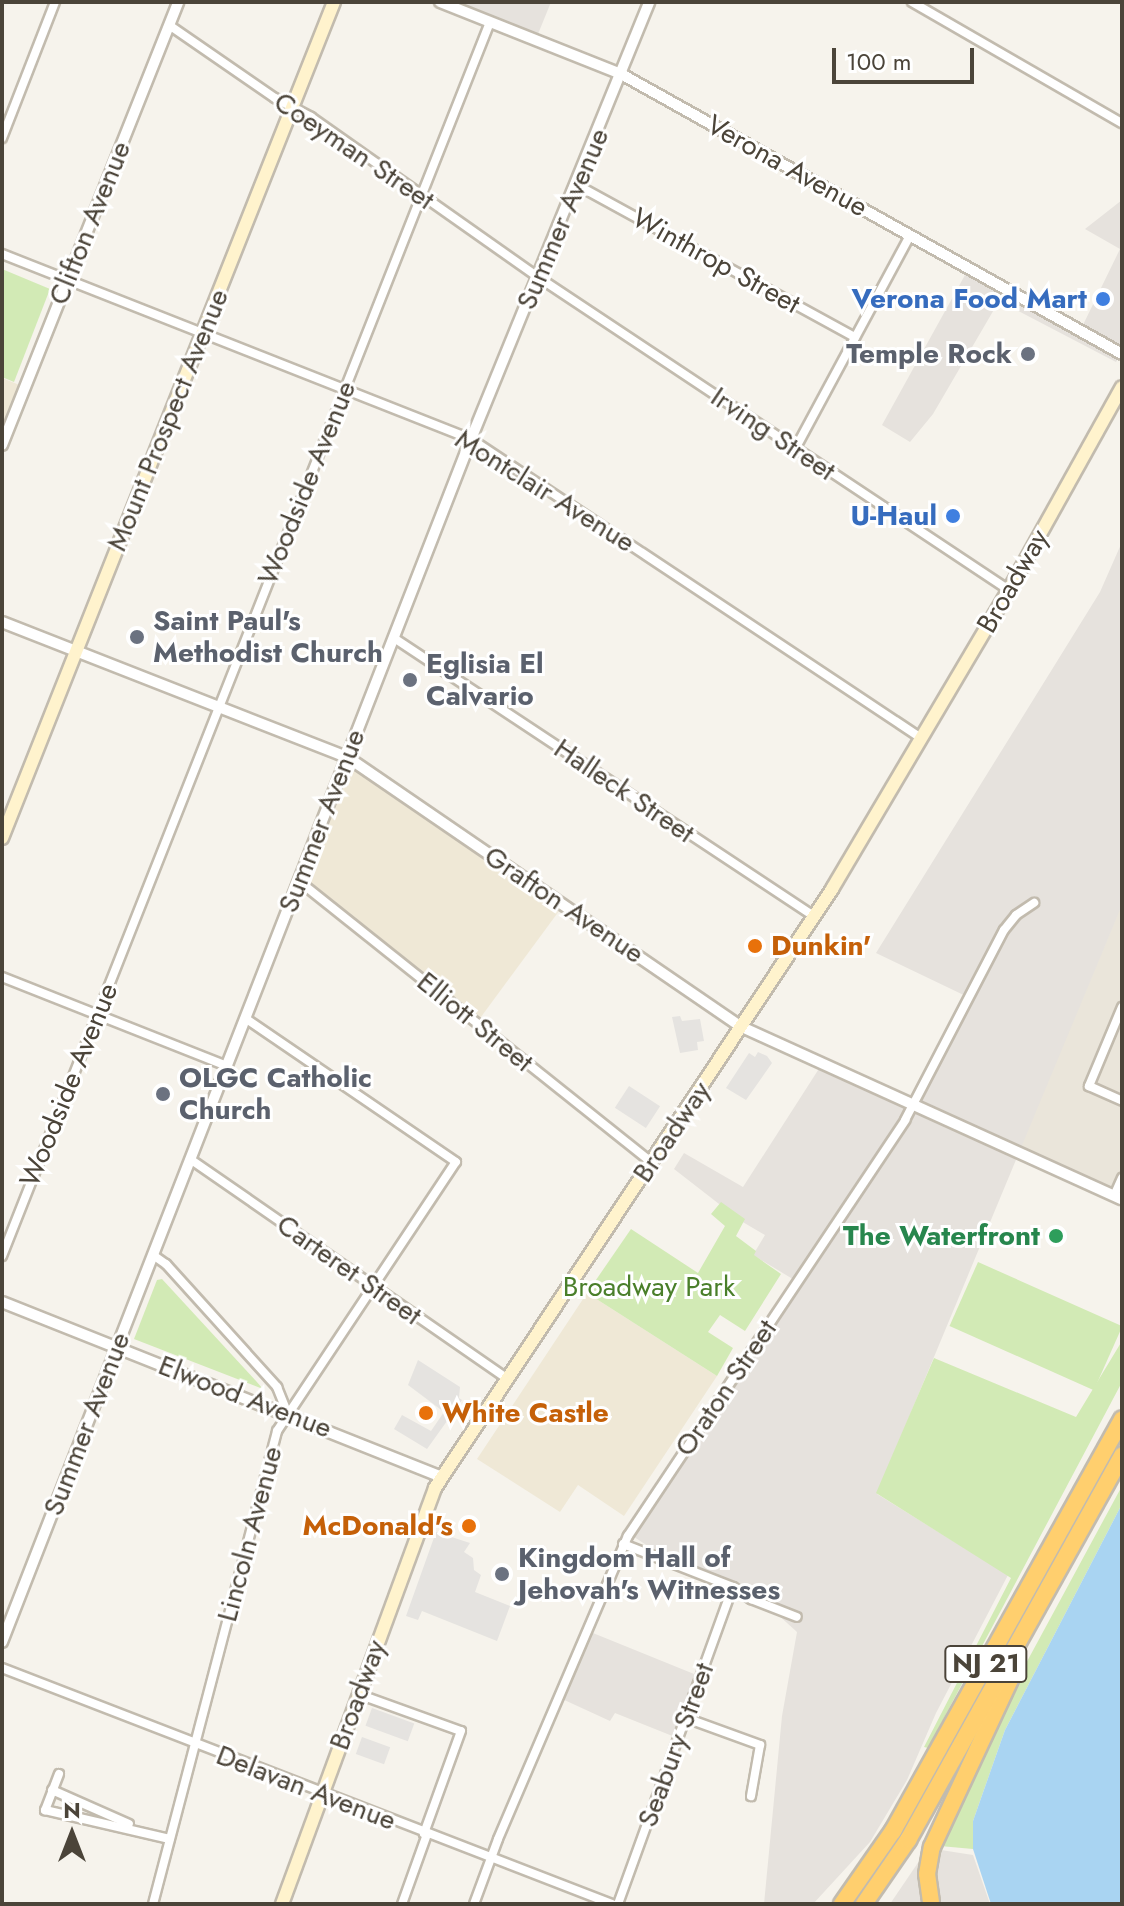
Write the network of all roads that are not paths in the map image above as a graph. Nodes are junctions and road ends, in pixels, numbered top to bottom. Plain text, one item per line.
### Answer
1 (55, 2) edge
2 (178, 2) edge
3 (334, 2) edge
4 (440, 2) edge
5 (649, 2) edge
6 (912, 2) edge
7 (490, 22) junction
8 (169, 25) junction
9 (623, 75) junction
10 (293, 108) junction
11 (1122, 123) edge
12 (2, 138) edge
13 (577, 185) junction
14 (421, 196) junction
15 (910, 235) junction
16 (2, 254) edge
17 (538, 277) junction
18 (67, 279) junction
19 (203, 332) junction
20 (855, 337) junction
21 (1122, 354) edge
22 (1122, 387) edge
23 (344, 390) junction
24 (471, 439) junction
25 (2, 445) edge
26 (795, 449) junction
27 (1009, 590) junction
28 (2, 622) edge
29 (394, 638) junction
30 (76, 651) junction
31 (219, 708) junction
32 (921, 738) junction
33 (347, 757) junction
34 (2, 838) edge
35 (299, 881) junction
36 (1034, 903) dead end
37 (815, 917) junction
38 (2, 977) edge
39 (1122, 1007) edge
40 (97, 1016) junction
41 (245, 1018) junction
42 (742, 1027) junction
43 (227, 1066) junction
44 (1122, 1101) edge
45 (914, 1105) junction
46 (190, 1159) junction
47 (652, 1163) junction
48 (1122, 1178) edge
49 (1118, 1198) edge
50 (153, 1255) junction
51 (2, 1256) edge
52 (373, 1288) junction
53 (2, 1302) edge
54 (118, 1347) junction
55 (508, 1379) junction
56 (1122, 1402) edge
57 (288, 1414) junction
58 (1122, 1419) edge
59 (1122, 1456) edge
60 (442, 1477) junction
61 (1083, 1488) junction
62 (1090, 1512) junction
63 (623, 1544) junction
64 (733, 1587) junction
65 (797, 1617) dead end
66 (2, 1642) edge
67 (2, 1668) edge
68 (358, 1694) junction
69 (686, 1718) junction
70 (195, 1745) junction
71 (59, 1774) dead end
72 (52, 1790) junction
73 (322, 1794) junction
74 (751, 1796) dead end
75 (145, 1831) junction
76 (425, 1833) junction
77 (170, 1839) junction
78 (491, 1858) junction
79 (594, 1901) edge
80 (931, 1903) edge
81 (153, 1904) edge
82 (282, 1904) edge
83 (402, 1904) edge
84 (474, 1904) edge
85 (612, 1904) edge
86 (618, 1904) edge
87 (842, 1904) edge
88 (864, 1904) edge

1 - 12 street
2 - 8 street, Clifton Avenue
3 - 10 main road, Mount Prospect Avenue
4 - 7 street, Verona Avenue
5 - 9 street, Summer Avenue
6 - 11 street
7 - 9 street, Verona Avenue
7 - 14 street, Woodside Avenue
8 - 10 street, Coeyman Street
8 - 18 street, Clifton Avenue
9 - 13 street, Summer Avenue
9 - 15 street, Verona Avenue
10 - 14 street, Coeyman Street
10 - 19 main road, Mount Prospect Avenue
13 - 17 street, Summer Avenue
13 - 20 street, Winthrop Street
14 - 17 street, Coeyman Street
14 - 23 street, Woodside Avenue
15 - 20 street
15 - 21 street, Verona Avenue
16 - 18 street, Montclair Avenue
17 - 24 street, Summer Avenue
17 - 26 street, Irving Street
18 - 19 street, Montclair Avenue
18 - 25 street, Clifton Avenue
19 - 23 street, Montclair Avenue
19 - 30 main road, Mount Prospect Avenue
20 - 26 street
22 - 27 main road, Broadway
23 - 24 street, Montclair Avenue
23 - 31 street, Woodside Avenue
24 - 29 street, Summer Avenue
24 - 32 street, Montclair Avenue
26 - 27 street, Irving Street
27 - 32 main road, Broadway
28 - 30 street, Grafton Avenue
29 - 33 street, Summer Avenue
29 - 37 street, Halleck Street
30 - 31 street, Grafton Avenue
30 - 34 main road, Mount Prospect Avenue
31 - 33 street, Grafton Avenue
31 - 40 street, Woodside Avenue
32 - 37 main road, Broadway
33 - 35 street, Summer Avenue
33 - 42 street, Grafton Avenue
35 - 41 street, Summer Avenue
35 - 47 street, Elliott Street
36 - 45 street, Oraton Street
37 - 42 main road, Broadway
38 - 40 street
39 - 44 street
40 - 43 street
40 - 51 street, Woodside Avenue
41 - 43 street, Summer Avenue
41 - 52 street, Lincoln Avenue
42 - 45 street, Grafton Avenue
42 - 47 main road, Broadway
43 - 46 street, Summer Avenue
45 - 49 street, Grafton Avenue
45 - 63 street, Oraton Street
46 - 50 street, Summer Avenue
46 - 52 street, Carteret Street
47 - 55 main road, Broadway
48 - 49 street
50 - 54 street, Summer Avenue
50 - 57 street
52 - 55 street, Carteret Street
52 - 57 street, Lincoln Avenue
53 - 54 street, Elwood Avenue
54 - 57 street, Elwood Avenue
54 - 66 street, Summer Avenue
55 - 60 main road, Broadway
56 - 61 highway
57 - 60 street, Elwood Avenue
57 - 70 street, Lincoln Avenue
58 - 61 highway, NJ 21
59 - 62 highway, NJ 21
60 - 68 main road, Broadway
61 - 87 highway, NJ 21
62 - 80 highway
62 - 88 highway, NJ 21
63 - 64 street
63 - 78 street, Oraton Street
64 - 65 street
64 - 69 street, Seabury Street
67 - 70 street, Delavan Avenue
68 - 73 main road, Broadway
68 - 76 street
69 - 74 street
69 - 86 street, Seabury Street
70 - 73 street, Delavan Avenue
70 - 77 street, Lincoln Avenue
71 - 72 street
72 - 75 street
72 - 75 street
73 - 76 street, Delavan Avenue
73 - 82 main road, Broadway
75 - 77 street
76 - 78 street, Delavan Avenue
76 - 83 street
77 - 81 street, Lincoln Avenue
78 - 79 street, Delavan Avenue
78 - 84 street, Oraton Street
79 - 85 street, Delavan Avenue

